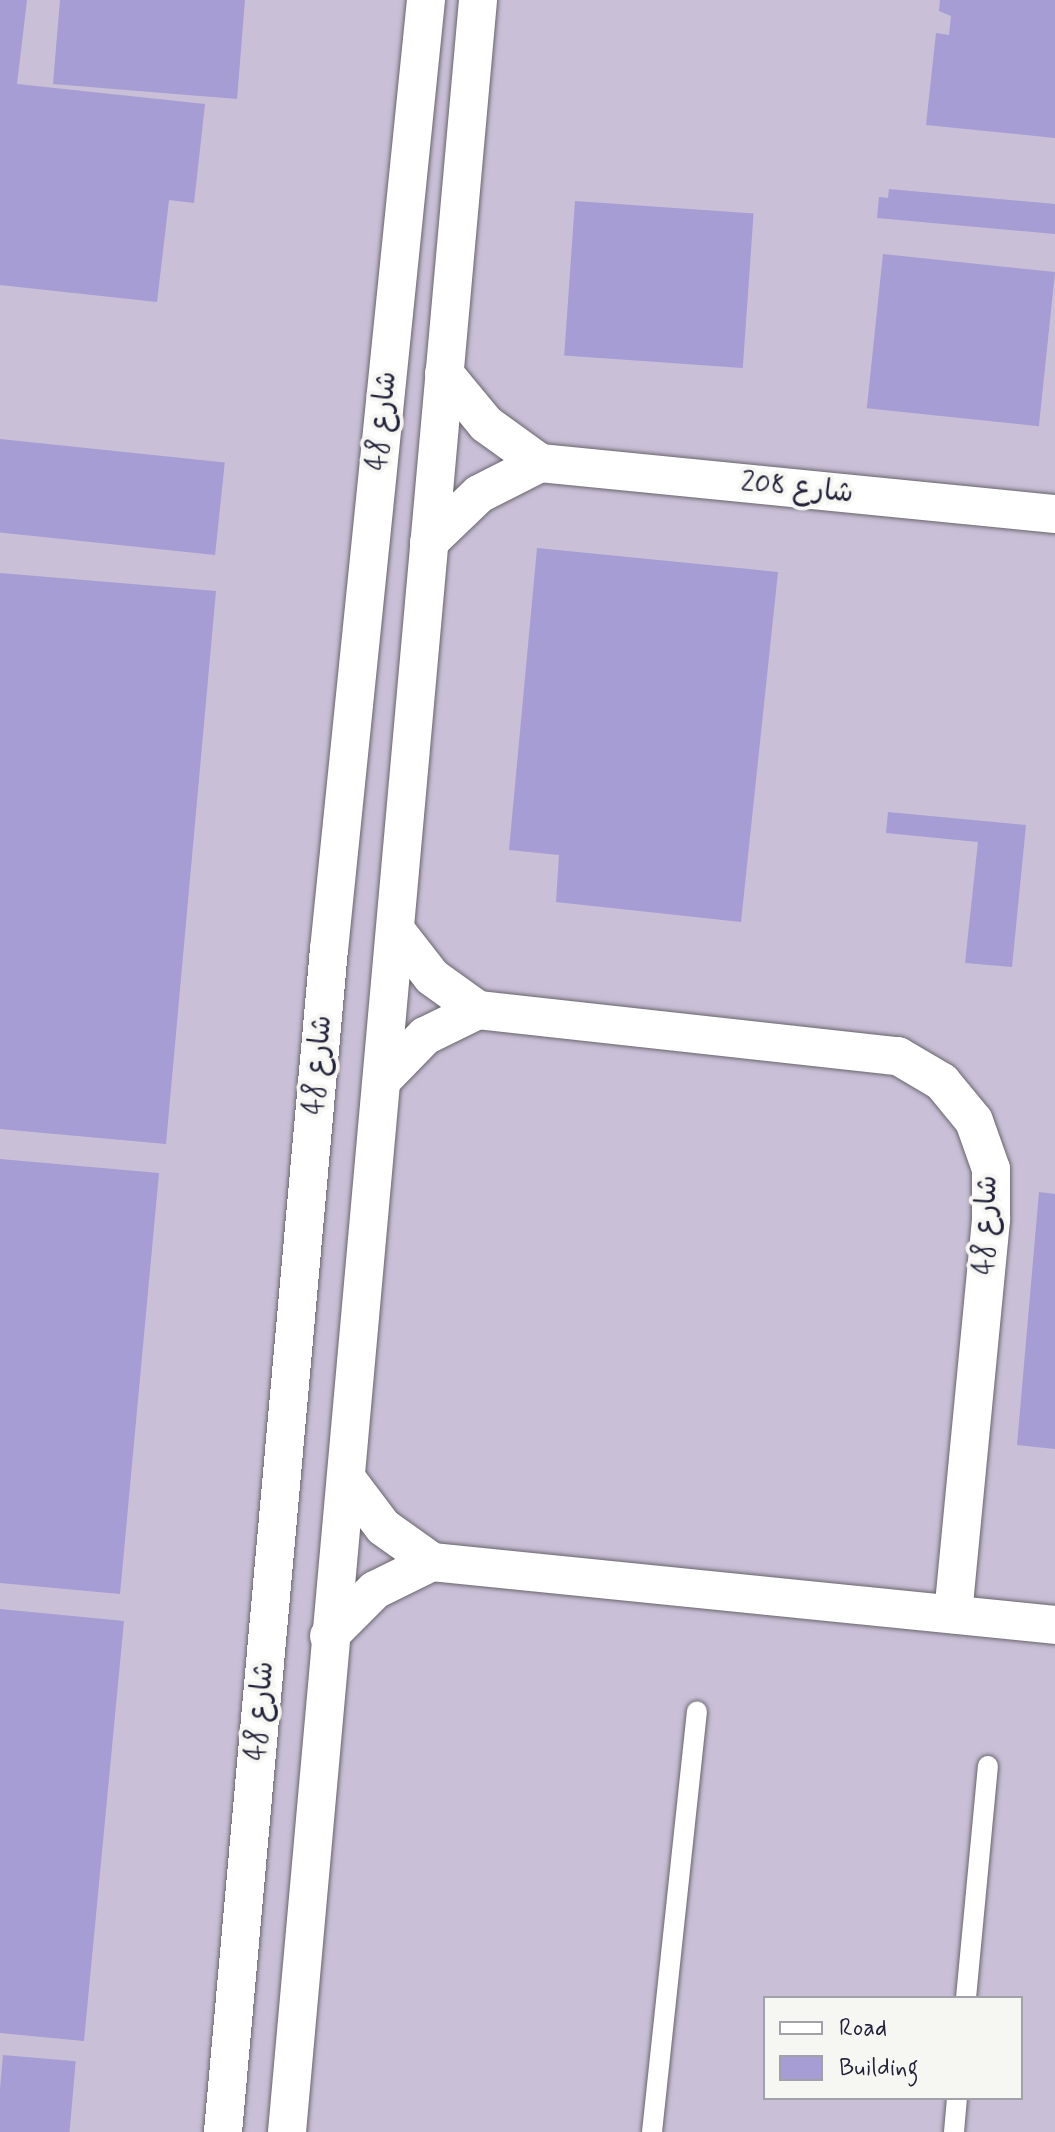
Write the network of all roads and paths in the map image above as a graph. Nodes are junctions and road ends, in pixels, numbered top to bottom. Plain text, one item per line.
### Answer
1 (426, 0) edge
2 (478, 0) edge
3 (444, 373) junction
4 (540, 463) junction
5 (1055, 514) edge
6 (429, 542) junction
7 (397, 932) junction
8 (478, 1010) junction
9 (384, 1078) junction
10 (346, 1478) junction
11 (432, 1562) junction
12 (953, 1614) junction
13 (1055, 1625) edge
14 (329, 1636) junction
15 (697, 1711) dead end
16 (988, 1766) dead end
17 (966, 1996) edge
18 (957, 2100) edge
19 (223, 2132) edge
20 (287, 2132) edge
21 (652, 2132) edge
22 (954, 2132) edge

1 - 19 street, شارع 48
2 - 3 street, شارع 48
3 - 4 street
3 - 6 street, شارع 48
4 - 5 street, شارع 208
4 - 6 street
6 - 7 street, شارع 48
7 - 8 street, شارع 48
7 - 9 street, شارع 48
8 - 9 street
8 - 12 street, شارع 48
9 - 10 street, شارع 48
10 - 11 street
10 - 14 street, شارع 48
11 - 12 street
11 - 14 street
12 - 13 street
14 - 20 street, شارع 48
15 - 21 lane
16 - 17 lane
18 - 22 lane

